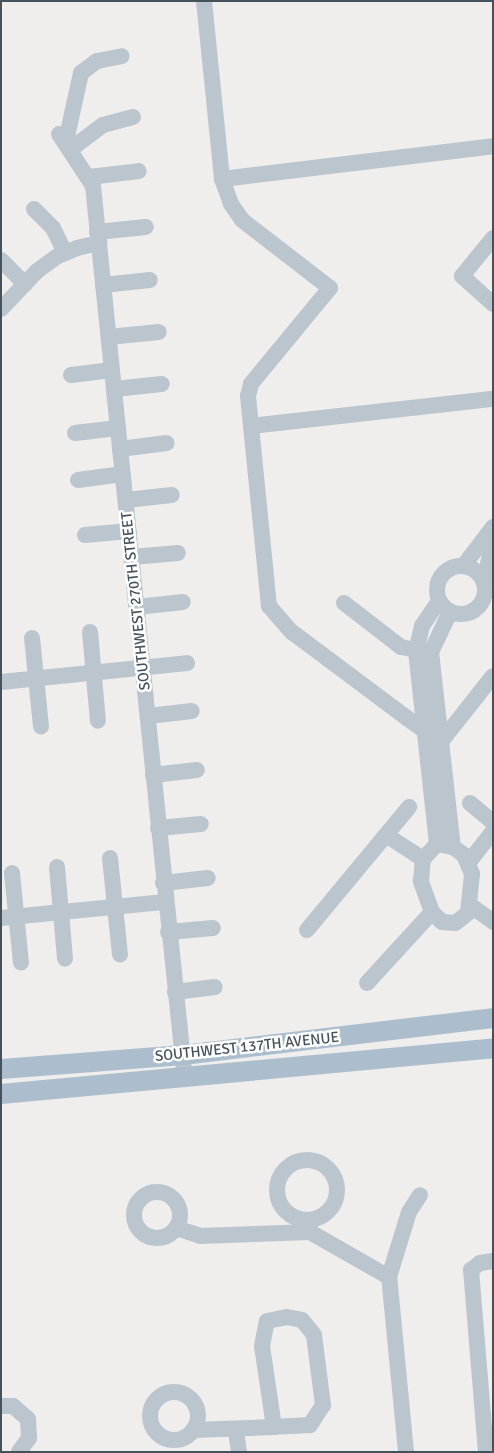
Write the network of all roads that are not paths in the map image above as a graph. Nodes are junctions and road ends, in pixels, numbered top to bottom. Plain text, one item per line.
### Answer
1 (204, 1) edge
2 (122, 56) dead end
3 (133, 117) dead end
4 (65, 141) junction
5 (493, 146) edge
6 (139, 171) dead end
7 (89, 177) junction
8 (222, 179) junction
9 (34, 209) dead end
10 (146, 227) dead end
11 (98, 238) junction
12 (493, 238) edge
13 (65, 253) junction
14 (1, 260) edge
15 (150, 280) dead end
16 (25, 284) junction
17 (103, 285) junction
18 (493, 304) edge
19 (1, 309) edge
20 (159, 332) dead end
21 (109, 337) junction
22 (112, 370) junction
23 (71, 375) dead end
24 (162, 384) dead end
25 (114, 389) junction
26 (493, 399) edge
27 (251, 426) junction
28 (118, 428) junction
29 (75, 433) dead end
30 (167, 443) dead end
31 (120, 449) junction
32 (123, 474) junction
33 (78, 480) dead end
34 (172, 496) dead end
35 (126, 500) junction
36 (493, 527) edge
37 (129, 530) junction
38 (85, 536) dead end
39 (493, 541) edge
40 (178, 553) dead end
41 (132, 557) junction
42 (464, 566) junction
43 (488, 590) edge
44 (182, 602) dead end
45 (344, 603) dead end
46 (137, 606) junction
47 (444, 606) junction
48 (90, 632) dead end
49 (32, 638) dead end
50 (423, 652) junction
51 (187, 663) dead end
52 (143, 667) junction
53 (93, 672) junction
54 (493, 676) edge
55 (37, 678) junction
56 (1, 682) edge
57 (192, 711) dead end
58 (148, 716) junction
59 (98, 721) dead end
60 (41, 727) dead end
61 (434, 735) junction
62 (198, 770) dead end
63 (153, 775) junction
64 (470, 803) dead end
65 (409, 807) dead end
66 (493, 822) edge
67 (201, 824) dead end
68 (158, 828) junction
69 (493, 831) edge
70 (386, 835) junction
71 (437, 844) junction
72 (453, 847) junction
73 (110, 858) dead end
74 (423, 859) junction
75 (469, 862) junction
76 (57, 867) dead end
77 (12, 873) dead end
78 (208, 878) dead end
79 (163, 883) junction
80 (165, 902) junction
81 (470, 905) junction
82 (115, 906) junction
83 (60, 912) junction
84 (432, 912) junction
85 (9, 917) edge
86 (493, 922) edge
87 (213, 928) dead end
88 (307, 930) dead end
89 (168, 932) junction
90 (120, 954) dead end
91 (65, 959) dead end
92 (21, 963) dead end
93 (367, 983) dead end
94 (215, 987) dead end
95 (175, 992) junction
96 (493, 1018) edge
97 (493, 1048) edge
98 (182, 1055) junction
99 (1, 1068) edge
100 (185, 1079) junction
101 (1, 1094) edge
102 (420, 1195) dead end
103 (176, 1228) dead end
104 (493, 1261) edge
105 (389, 1277) junction
106 (1, 1406) edge
107 (488, 1410) edge
108 (274, 1427) junction
109 (193, 1430) dead end
110 (236, 1431) junction
111 (19, 1452) edge
112 (239, 1452) edge
113 (406, 1452) edge
114 (486, 1452) edge

1 - 8 street
2 - 4 street
3 - 4 street
4 - 7 street, SOUTHWEST 270TH STREET
5 - 8 street
6 - 7 street
7 - 11 street, SOUTHWEST 270TH STREET
8 - 27 street
9 - 13 street
10 - 11 street
11 - 13 street
11 - 17 street, SOUTHWEST 270TH STREET
12 - 18 street
13 - 16 street
14 - 16 street
15 - 17 street
16 - 19 street
17 - 21 street, SOUTHWEST 270TH STREET
20 - 21 street
21 - 22 street, SOUTHWEST 270TH STREET
22 - 23 street
22 - 25 street, SOUTHWEST 270TH STREET
24 - 25 street
25 - 28 street, SOUTHWEST 270TH STREET
26 - 27 street
27 - 61 street
28 - 29 street
28 - 31 street, SOUTHWEST 270TH STREET
30 - 31 street
31 - 32 street, SOUTHWEST 270TH STREET
32 - 33 street
32 - 35 street, SOUTHWEST 270TH STREET
34 - 35 street
35 - 37 street, SOUTHWEST 270TH STREET
36 - 42 street
37 - 38 street
37 - 41 street, SOUTHWEST 270TH STREET
39 - 43 street
40 - 41 street
41 - 46 street, SOUTHWEST 270TH STREET
42 - 43 street
42 - 47 street
43 - 47 street
44 - 46 street
45 - 50 street
46 - 52 street, SOUTHWEST 270TH STREET
47 - 50 street
48 - 53 street
49 - 55 street
50 - 61 street
51 - 52 street
52 - 53 street
52 - 58 street, SOUTHWEST 270TH STREET
53 - 55 street
53 - 59 street
54 - 61 street
55 - 56 street
55 - 60 street
57 - 58 street
58 - 63 street, SOUTHWEST 270TH STREET
61 - 71 street
61 - 72 street
62 - 63 street
63 - 68 street, SOUTHWEST 270TH STREET
64 - 66 street
65 - 70 street
67 - 68 street
68 - 79 street, SOUTHWEST 270TH STREET
69 - 75 street
70 - 74 street
70 - 88 street
71 - 72 street
71 - 74 street
72 - 75 street
73 - 82 street
74 - 84 street
75 - 81 street
76 - 83 street
77 - 85 street
78 - 79 street
79 - 80 street, SOUTHWEST 270TH STREET
80 - 82 street
80 - 89 street, SOUTHWEST 270TH STREET
81 - 84 street
81 - 86 street
82 - 83 street
82 - 90 street
83 - 85 street
83 - 91 street
84 - 93 street
85 - 92 street
87 - 89 street
89 - 95 street, SOUTHWEST 270TH STREET
94 - 95 street
95 - 98 street, SOUTHWEST 270TH STREET
96 - 98 main road, SOUTHWEST 137TH AVENUE
97 - 100 main road, SOUTHWEST 137TH AVENUE
98 - 99 main road, SOUTHWEST 137TH AVENUE
98 - 100 street, SOUTHWEST 270TH STREET
100 - 101 main road, SOUTHWEST 137TH AVENUE
102 - 105 street
103 - 105 street
104 - 107 street
105 - 113 street
106 - 111 street
107 - 114 street
108 - 108 street
108 - 110 street
109 - 110 street
110 - 112 street

